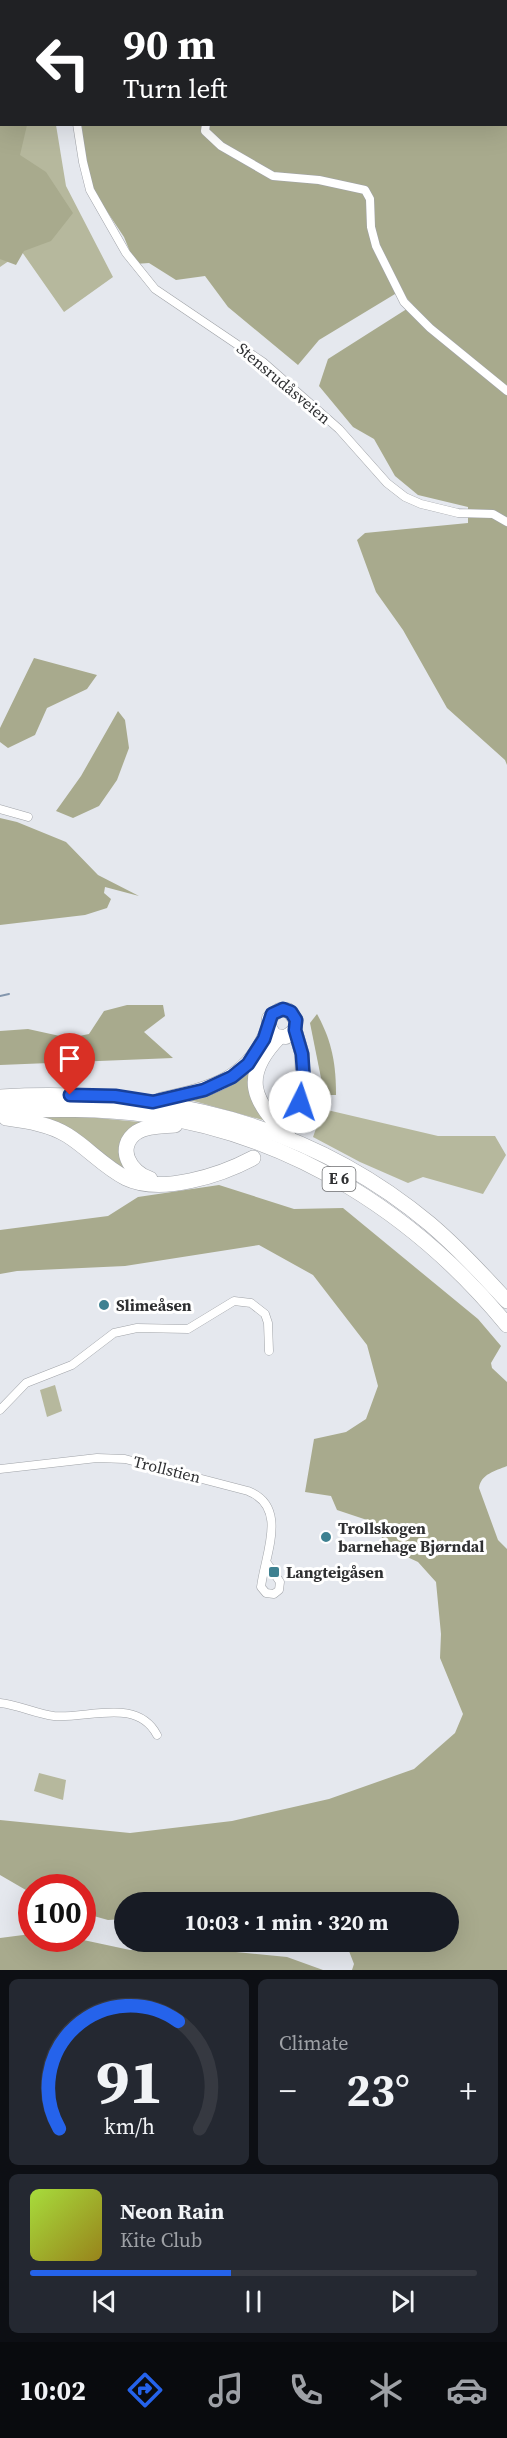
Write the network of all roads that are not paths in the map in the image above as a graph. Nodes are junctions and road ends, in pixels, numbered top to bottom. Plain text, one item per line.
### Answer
1 (77, 126) edge
2 (206, 126) edge
3 (507, 391) edge
4 (507, 522) edge
5 (0, 809) edge
6 (28, 817) dead end
7 (282, 1033) junction
8 (303, 1094) joint
9 (0, 1097) edge
10 (153, 1102) junction
11 (0, 1111) edge
12 (0, 1118) edge
13 (289, 1123) dead end
14 (194, 1124) junction
15 (292, 1141) junction
16 (253, 1158) dead end
17 (165, 1184) junction
18 (507, 1301) edge
19 (507, 1325) edge
20 (269, 1352) dead end
21 (0, 1410) edge
22 (0, 1469) edge
23 (267, 1563) dead end
24 (0, 1702) edge
25 (157, 1736) dead end

1 - 4 street, Stensrudåsveien
2 - 3 street
5 - 6 street
7 - 8 highway
7 - 10 highway, E 6
7 - 15 highway, E 6
8 - 13 highway
9 - 10 highway, E 6
10 - 15 highway, E 6
11 - 14 highway, E 6
12 - 17 highway
14 - 17 highway, E 6
14 - 19 highway, E 6
15 - 18 highway, E 6
16 - 17 highway
20 - 21 street
22 - 23 street, Trollstien
24 - 25 street

